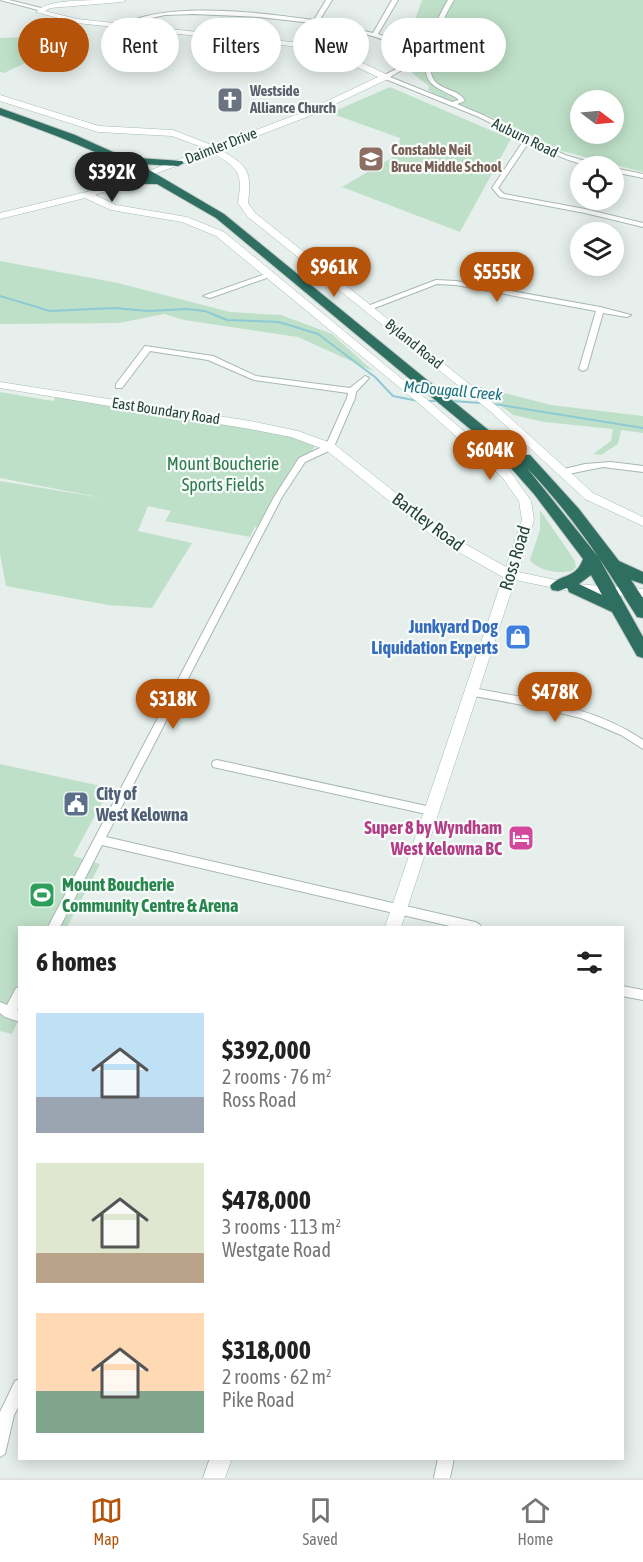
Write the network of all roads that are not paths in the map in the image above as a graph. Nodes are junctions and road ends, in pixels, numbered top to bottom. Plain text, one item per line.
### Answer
1 (2, 0) edge
2 (122, 0) edge
3 (329, 0) edge
4 (395, 0) edge
5 (451, 0) edge
6 (42, 9) junction
7 (138, 18) edge
8 (317, 18) edge
9 (293, 20) edge
10 (101, 23) edge
11 (179, 32) edge
12 (369, 35) edge
13 (374, 36) junction
14 (293, 44) edge
15 (369, 69) edge
16 (385, 77) junction
17 (0, 98) edge
18 (452, 104) junction
19 (0, 106) edge
20 (0, 111) edge
21 (528, 139) junction
22 (215, 149) junction
23 (200, 154) junction
24 (231, 158) junction
25 (570, 158) edge
26 (125, 161) junction
27 (138, 161) junction
28 (178, 163) junction
29 (624, 172) edge
30 (161, 176) junction
31 (643, 176) edge
32 (127, 182) junction
33 (87, 195) junction
34 (0, 216) edge
35 (643, 225) edge
36 (272, 275) junction
37 (207, 296) dead end
38 (369, 307) junction
39 (600, 309) junction
40 (627, 315) dead end
41 (584, 369) dead end
42 (365, 378) dead end
43 (0, 385) edge
44 (119, 386) dead end
45 (352, 391) junction
46 (452, 402) junction
47 (330, 447) junction
48 (643, 469) edge
49 (563, 472) junction
50 (643, 522) edge
51 (591, 558) junction
52 (609, 560) junction
53 (510, 575) junction
54 (643, 579) edge
55 (558, 586) junction
56 (575, 588) junction
57 (610, 592) junction
58 (638, 593) edge
59 (621, 610) junction
60 (643, 614) edge
61 (643, 652) edge
62 (473, 692) junction
63 (643, 745) edge
64 (217, 764) dead end
65 (431, 811) junction
66 (100, 840) junction
67 (399, 909) junction
68 (55, 926) edge
69 (393, 926) edge
70 (471, 926) edge
71 (624, 991) edge
72 (643, 995) edge
73 (18, 996) edge
74 (9, 1012) edge
75 (18, 1390) edge
76 (0, 1449) edge
77 (220, 1460) edge
78 (446, 1460) edge
79 (214, 1478) edge
80 (442, 1478) edge

1 - 6 street
2 - 6 street
3 - 8 street
4 - 13 street
5 - 18 street
6 - 10 street, Auburn Road
7 - 9 street
11 - 14 street, Auburn Road
12 - 13 street
13 - 16 street, Daimler Drive
15 - 16 street, Auburn Road
16 - 18 street, Auburn Road
16 - 22 street, Daimler Drive
17 - 22 street
18 - 21 street, Auburn Road
19 - 27 highway
20 - 26 highway
21 - 25 street, Auburn Road
21 - 35 street
22 - 23 street, Daimler Drive
22 - 24 street
23 - 24 street
23 - 28 street, Daimler Drive
24 - 38 street, Byland Road
26 - 30 highway
26 - 32 highway
27 - 28 highway
27 - 30 highway
28 - 30 highway
29 - 31 street
30 - 32 highway
30 - 46 highway
32 - 33 street
33 - 34 street
33 - 36 street, Ross Road
36 - 37 street
36 - 53 street, Ross Road
38 - 39 street
38 - 49 street, Byland Road
39 - 40 street
39 - 41 street
42 - 45 street
43 - 47 street, East Boundary Road
44 - 45 street
45 - 47 street
46 - 51 highway
46 - 52 highway
47 - 53 street, Bartley Road
47 - 66 street
48 - 49 street
49 - 50 street, Byland Road
51 - 55 highway
51 - 57 highway
52 - 54 highway
52 - 58 highway
53 - 55 street, Bartley Road
53 - 62 street, Ross Road
55 - 56 street, Bartley Road
56 - 57 street, Bartley Road
56 - 59 highway
57 - 58 street, Bartley Road
57 - 59 highway
58 - 60 highway
59 - 61 highway
62 - 63 street
62 - 65 street, Ross Road
64 - 65 street
65 - 67 street, Ross Road
66 - 67 street
66 - 68 street
67 - 69 street, Ross Road
67 - 70 street
71 - 72 street
73 - 74 street
75 - 76 street
77 - 79 street
78 - 80 street

